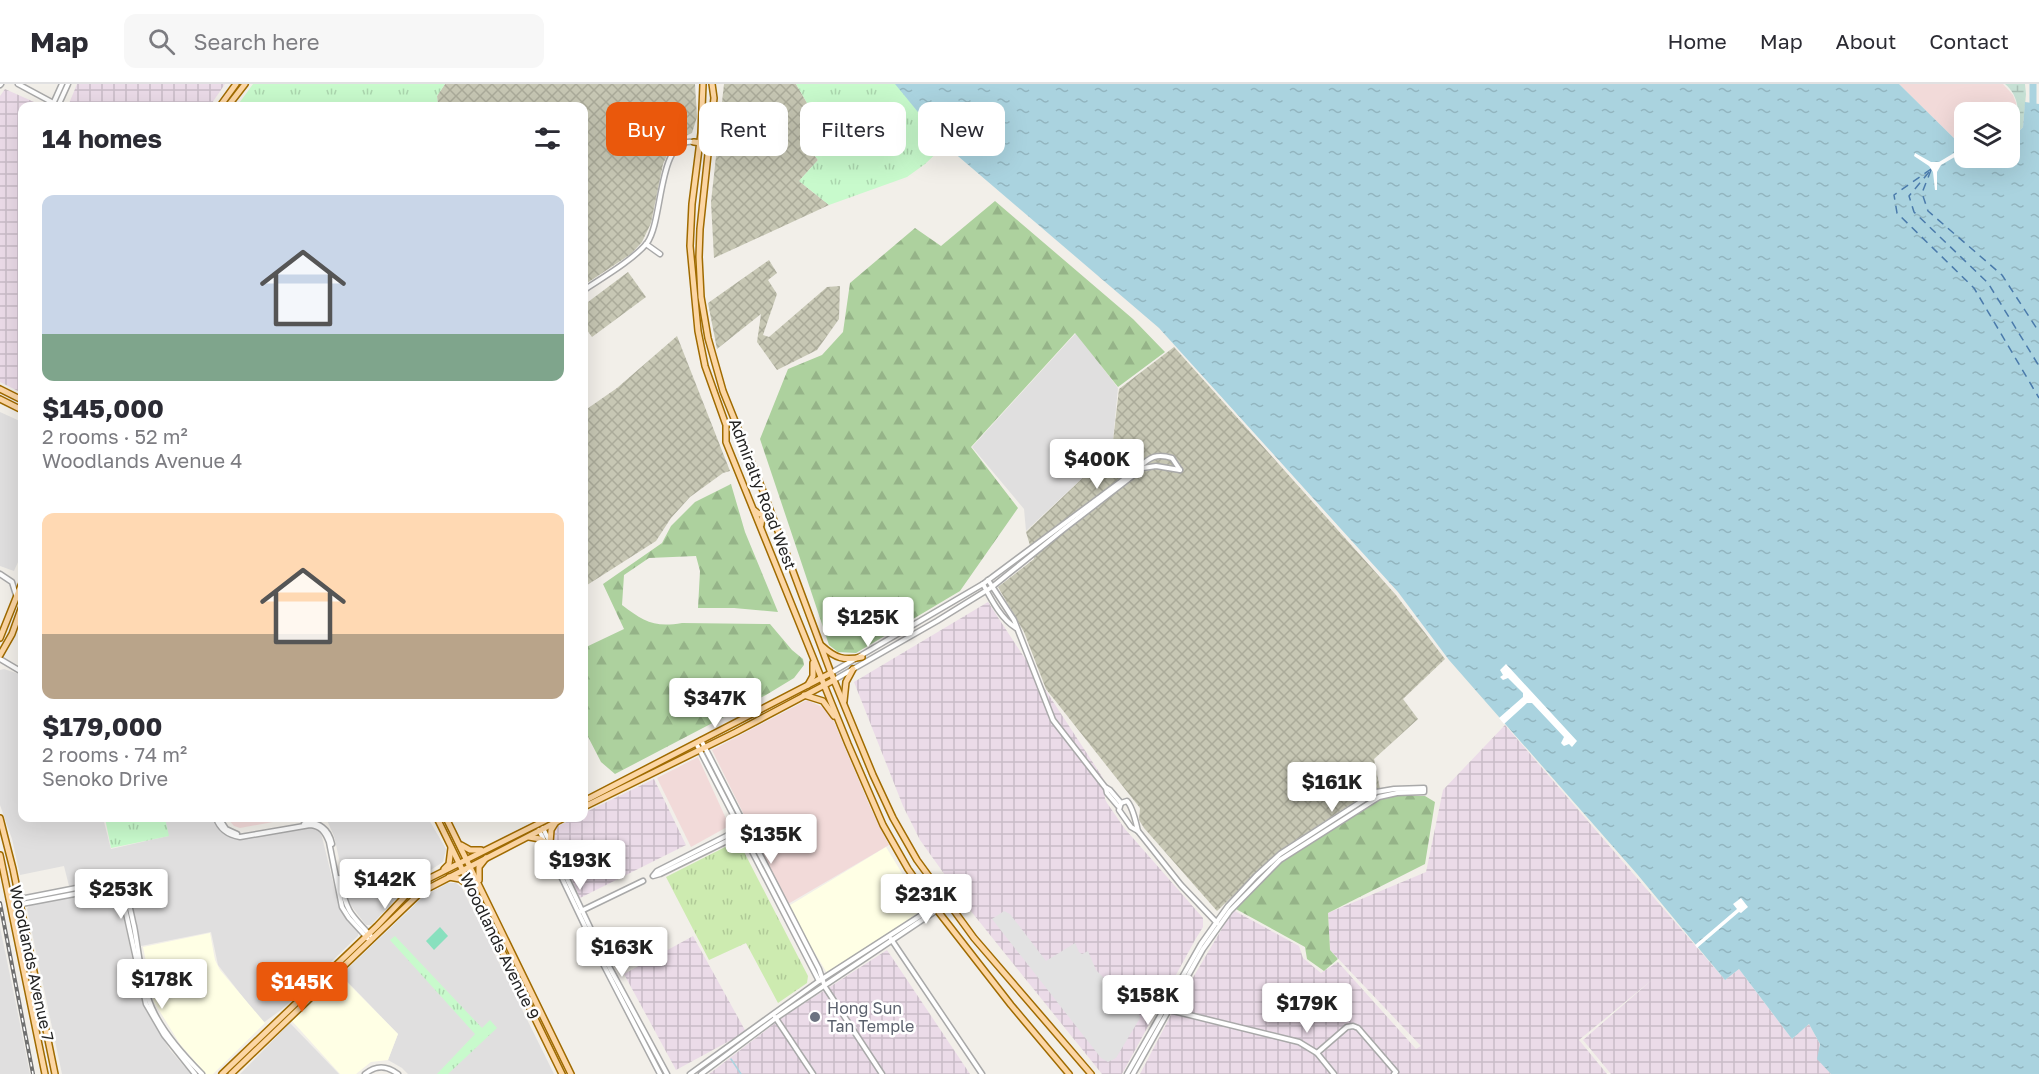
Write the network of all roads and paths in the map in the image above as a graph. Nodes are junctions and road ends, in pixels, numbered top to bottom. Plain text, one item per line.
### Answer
1 (18, 84) edge
2 (62, 84) edge
3 (68, 84) edge
4 (236, 84) edge
5 (244, 84) edge
6 (703, 84) edge
7 (712, 84) edge
8 (50, 102) edge
9 (54, 102) edge
10 (60, 102) edge
11 (223, 102) edge
12 (231, 102) edge
13 (714, 102) edge
14 (697, 142) junction
15 (707, 156) edge
16 (646, 244) junction
17 (660, 254) dead end
18 (588, 287) edge
19 (0, 389) edge
20 (18, 398) edge
21 (0, 399) edge
22 (18, 408) edge
23 (763, 491) junction
24 (754, 509) junction
25 (775, 522) junction
26 (762, 530) junction
27 (1, 574) edge
28 (985, 582) junction
29 (992, 587) junction
30 (987, 590) junction
31 (18, 594) edge
32 (16, 599) junction
33 (1006, 609) junction
34 (1001, 613) junction
35 (18, 617) edge
36 (1016, 628) junction
37 (0, 638) edge
38 (821, 644) junction
39 (0, 657) edge
40 (812, 657) junction
41 (861, 657) junction
42 (18, 669) edge
43 (853, 669) junction
44 (832, 677) junction
45 (822, 679) junction
46 (807, 686) junction
47 (825, 686) junction
48 (804, 695) junction
49 (844, 705) junction
50 (839, 722) junction
51 (698, 741) junction
52 (702, 748) junction
53 (1424, 790) dead end
54 (588, 799) edge
55 (588, 805) edge
56 (1120, 805) junction
57 (0, 818) edge
58 (221, 822) edge
59 (310, 822) edge
60 (310, 822) edge
61 (439, 822) edge
62 (448, 822) edge
63 (555, 822) edge
64 (556, 822) edge
65 (736, 822) junction
66 (538, 823) joint
67 (542, 830) junction
68 (1138, 831) junction
69 (528, 837) junction
70 (450, 842) junction
71 (460, 844) junction
72 (549, 844) junction
73 (748, 844) junction
74 (487, 849) junction
75 (0, 855) edge
76 (487, 857) junction
77 (468, 862) junction
78 (461, 866) junction
79 (443, 871) junction
80 (448, 877) junction
81 (642, 881) dead end
82 (480, 887) junction
83 (472, 888) junction
84 (19, 902) junction
85 (10, 903) junction
86 (936, 908) junction
87 (581, 911) junction
88 (1206, 911) junction
89 (1217, 923) junction
90 (1208, 932) junction
91 (370, 937) junction
92 (890, 938) junction
93 (975, 939) junction
94 (967, 949) junction
95 (993, 961) junction
96 (985, 969) junction
97 (835, 975) junction
98 (821, 980) junction
99 (824, 986) junction
100 (807, 990) junction
101 (810, 995) junction
102 (788, 1006) junction
103 (1168, 1009) junction
104 (774, 1016) junction
105 (642, 1034) junction
106 (1317, 1053) junction
107 (667, 1073) edge
108 (1395, 1073) edge
109 (45, 1074) edge
110 (55, 1074) edge
111 (195, 1074) edge
112 (202, 1074) edge
113 (222, 1074) edge
114 (231, 1074) edge
115 (365, 1074) edge
116 (398, 1074) edge
117 (562, 1074) edge
118 (571, 1074) edge
119 (660, 1074) edge
120 (690, 1074) edge
121 (701, 1074) edge
122 (813, 1074) edge
123 (882, 1074) edge
124 (982, 1074) edge
125 (1069, 1074) edge
126 (1091, 1074) edge
127 (1127, 1074) edge
128 (1133, 1074) edge
129 (1334, 1074) edge

1 - 8 street
2 - 9 street
3 - 10 street
4 - 11 main road
5 - 12 main road
6 - 14 main road
7 - 13 main road, Admiralty Road West
14 - 16 street
14 - 24 main road, Admiralty Road West
15 - 23 main road, Admiralty Road West
16 - 17 street
16 - 18 street
19 - 20 main road
21 - 22 main road
23 - 24 main road
23 - 25 main road, Admiralty Road West
24 - 26 main road, Admiralty Road West
25 - 26 main road
25 - 38 main road, Admiralty Road West
26 - 40 main road, Admiralty Road West
27 - 32 street
28 - 29 street
28 - 29 street
28 - 30 street
28 - 41 street
29 - 30 street
29 - 33 street
30 - 34 street
30 - 43 street
31 - 32 main road
32 - 37 main road
33 - 34 street
33 - 36 street
34 - 36 street
35 - 39 main road
36 - 56 street
38 - 41 main road
38 - 44 main road, Admiralty Road West
39 - 42 street
40 - 45 main road, Admiralty Road West
40 - 46 main road
41 - 44 street
43 - 44 street
43 - 49 main road
44 - 45 main road
44 - 47 main road
44 - 49 main road, Admiralty Road West
45 - 46 main road
45 - 47 main road, Admiralty Road West
46 - 51 main road
47 - 48 main road
47 - 50 main road, Admiralty Road West
48 - 50 main road
48 - 52 main road
49 - 93 main road, Admiralty Road West
50 - 86 main road, Admiralty Road West
51 - 52 street
51 - 54 main road
52 - 55 main road
52 - 65 street
52 - 98 street
53 - 89 street
56 - 68 street
56 - 68 street
57 - 84 main road, Woodlands Avenue 7
58 - 59 street
60 - 91 street
61 - 70 main road, Woodlands Avenue 9
62 - 71 main road, Woodlands Avenue 9
63 - 67 main road
64 - 72 main road
65 - 73 street
65 - 73 street
66 - 67 street
66 - 74 main road
67 - 69 main road
67 - 72 street
68 - 88 street
69 - 72 main road
69 - 76 main road
70 - 78 main road, Woodlands Avenue 9
70 - 79 main road
71 - 74 main road
71 - 77 main road, Woodlands Avenue 9
72 - 87 street
72 - 105 street
73 - 98 street
74 - 77 main road
75 - 85 main road, Woodlands Avenue 7
76 - 77 main road
76 - 82 main road
77 - 78 main road
77 - 82 main road, Woodlands Avenue 9
78 - 79 main road
78 - 80 main road
78 - 83 main road, Woodlands Avenue 9
79 - 91 main road
80 - 83 main road
80 - 91 main road
81 - 87 street
82 - 118 main road, Woodlands Avenue 9
83 - 117 main road, Woodlands Avenue 9
84 - 85 street
84 - 110 main road, Woodlands Avenue 7
84 - 111 street
84 - 112 street
85 - 109 main road, Woodlands Avenue 7
86 - 92 street
86 - 94 main road, Admiralty Road West
87 - 105 street
88 - 89 street
88 - 90 street
89 - 90 street
89 - 103 street
90 - 103 street
91 - 113 main road
91 - 114 main road
92 - 97 street
92 - 124 street
93 - 94 main road
93 - 95 main road, Admiralty Road West
94 - 96 main road, Admiralty Road West
95 - 96 main road
95 - 126 main road, Admiralty Road West
96 - 125 main road, Admiralty Road West
97 - 98 street
97 - 99 street
98 - 99 street
98 - 100 street
99 - 101 street
99 - 123 street
100 - 101 street
100 - 102 street
101 - 102 street
102 - 104 street
103 - 106 street
103 - 127 street
103 - 128 street
104 - 120 street
104 - 121 street
104 - 122 street
105 - 107 street
105 - 119 street
106 - 108 street
106 - 129 street
115 - 116 street

